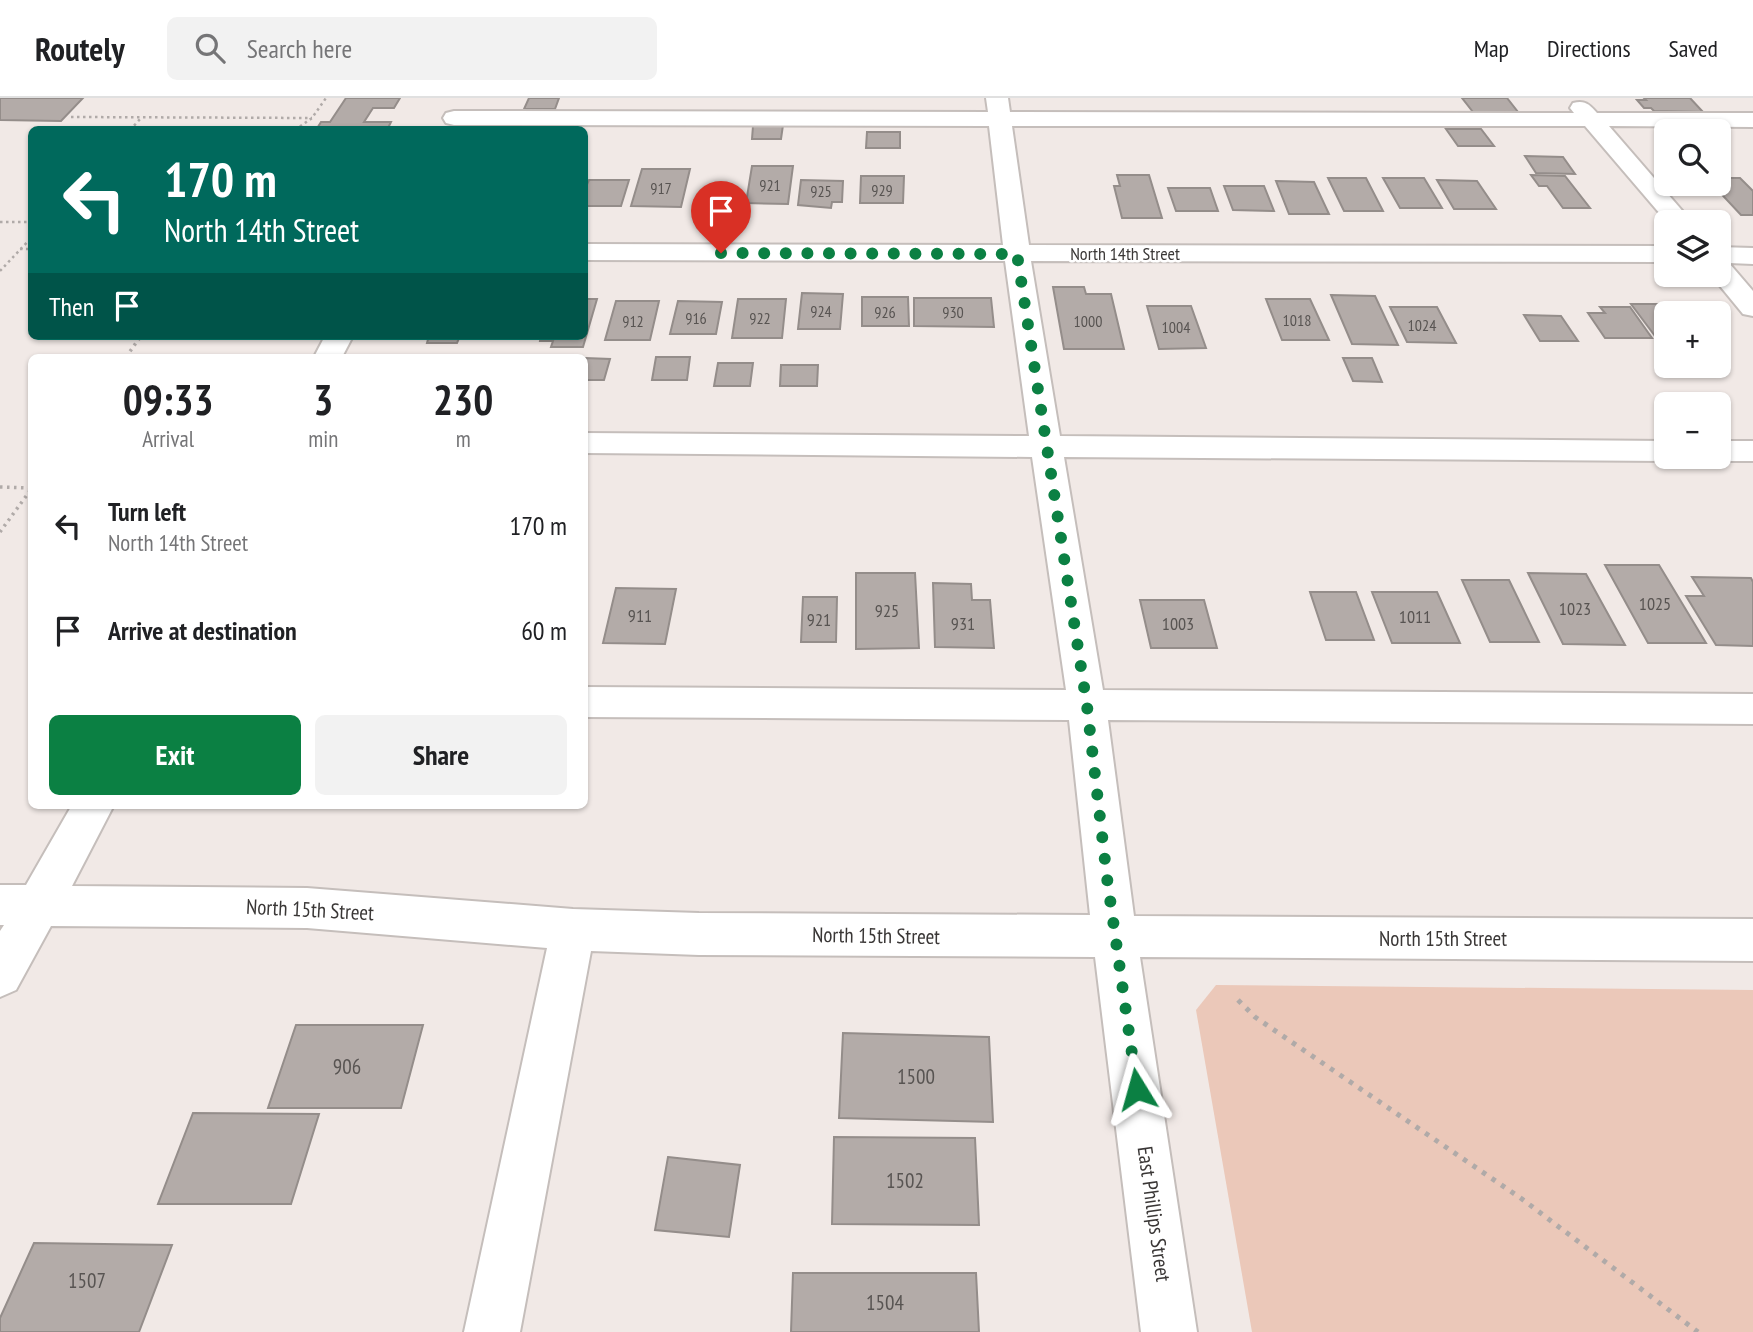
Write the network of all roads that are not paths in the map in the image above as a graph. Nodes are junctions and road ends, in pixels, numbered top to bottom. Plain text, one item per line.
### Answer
1 (1572, 98) edge
2 (999, 107) edge
3 (455, 115) edge
4 (1591, 120) junction
5 (1753, 120) edge
6 (1670, 210) edge
7 (588, 252) edge
8 (1017, 254) junction
9 (1654, 254) edge
10 (1731, 255) edge
11 (1753, 256) edge
12 (1731, 282) edge
13 (1753, 308) edge
14 (588, 443) edge
15 (1046, 445) junction
16 (1654, 451) edge
17 (1731, 451) edge
18 (1753, 451) edge
19 (588, 702) edge
20 (1087, 706) junction
21 (1753, 709) edge
22 (91, 809) edge
23 (19, 905) edge
24 (573, 930) junction
25 (1115, 937) junction
26 (1753, 940) edge
27 (0, 975) edge
28 (492, 1332) edge
29 (1169, 1332) edge

1 - 4 street
2 - 3 street
2 - 4 street
2 - 8 street, East Phillips Street
4 - 5 street
4 - 6 street
7 - 8 street, North 14th Street
8 - 9 street, North 14th Street
8 - 15 street, East Phillips Street
10 - 11 street
12 - 13 street
14 - 15 street
15 - 16 street
15 - 20 street, East Phillips Street
17 - 18 street
19 - 20 street
20 - 21 street
20 - 25 street, East Phillips Street
22 - 23 street
23 - 24 street, North 15th Street
23 - 27 street
24 - 25 street, North 15th Street
24 - 28 street
25 - 26 street, North 15th Street
25 - 29 street, East Phillips Street

